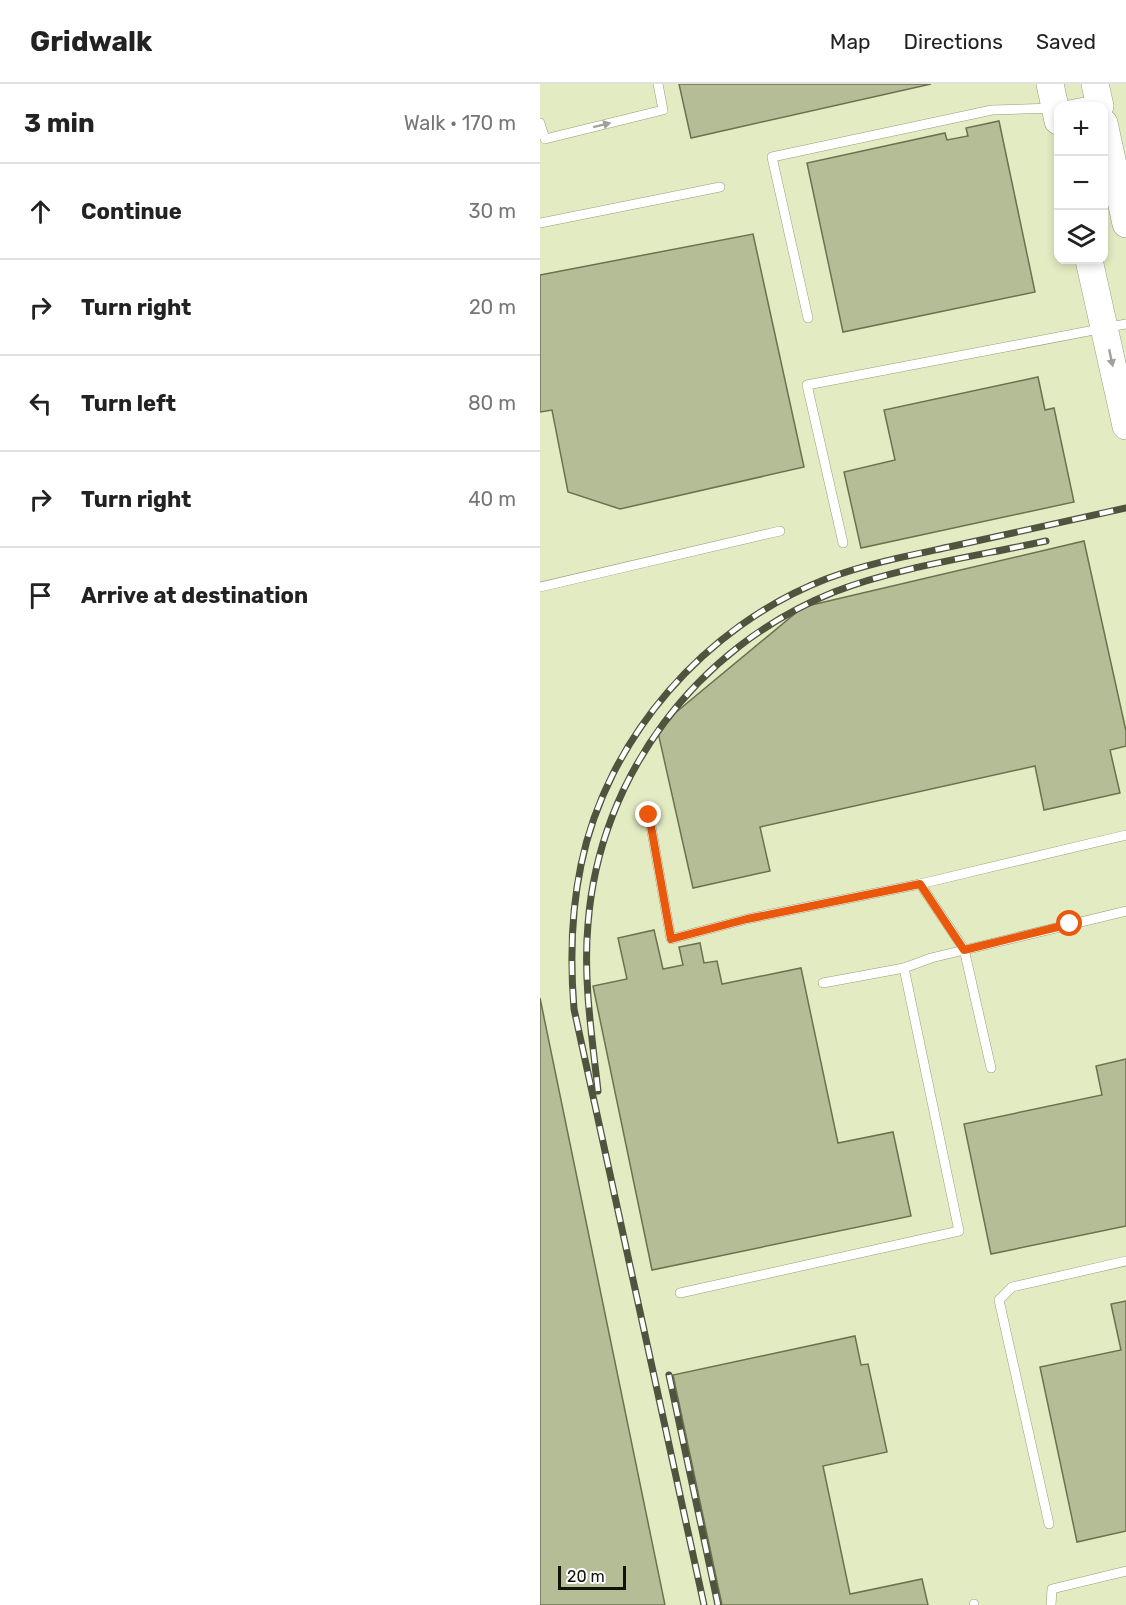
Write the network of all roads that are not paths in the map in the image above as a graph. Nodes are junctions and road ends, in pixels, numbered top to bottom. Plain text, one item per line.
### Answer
1 (657, 84) edge
2 (1054, 105) edge
3 (540, 123) edge
4 (1108, 143) edge
5 (720, 187) dead end
6 (540, 223) edge
7 (1126, 224) edge
8 (1091, 264) edge
9 (807, 318) dead end
10 (1115, 327) edge
11 (1126, 426) edge
12 (780, 531) dead end
13 (843, 543) dead end
14 (540, 587) edge
15 (649, 815) dead end
16 (1126, 835) edge
17 (920, 884) junction
18 (1126, 911) edge
19 (964, 950) junction
20 (904, 968) junction
21 (823, 983) dead end
22 (991, 1068) dead end
23 (1126, 1261) edge
24 (680, 1293) dead end
25 (1049, 1524) dead end
26 (1126, 1571) edge
27 (1051, 1605) edge

3 -> 1 lane
2 - 9 lane
4 - 7 main road
5 - 6 lane
8 - 10 main road
10 -> 11 main road
10 - 13 lane
12 - 14 lane
15 - 17 lane
16 - 17 lane
17 - 19 lane
18 - 19 lane
19 - 20 lane
19 - 22 lane
20 - 21 lane
20 - 24 lane
23 - 25 lane
26 - 27 lane

